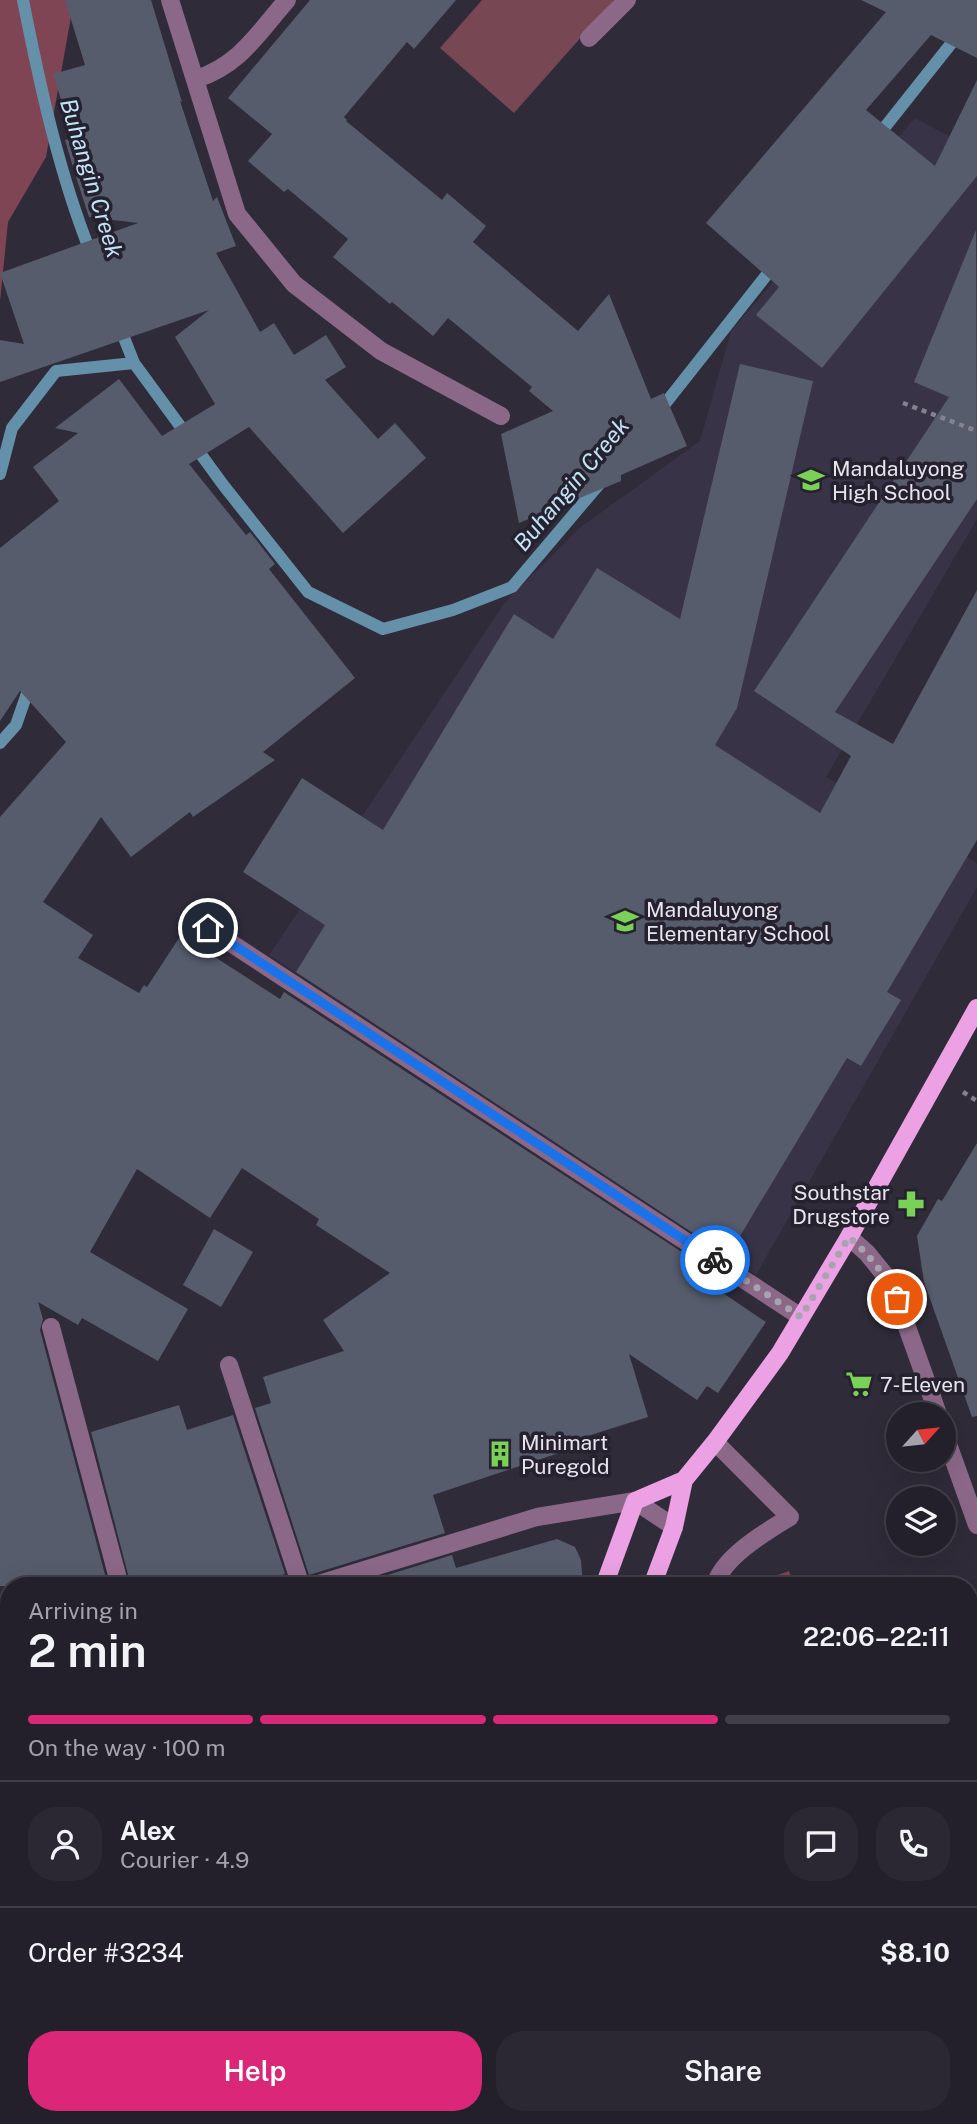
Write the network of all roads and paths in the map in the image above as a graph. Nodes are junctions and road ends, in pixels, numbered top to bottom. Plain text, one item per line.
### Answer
1 (170, 0) edge
2 (287, 0) edge
3 (627, 0) edge
4 (589, 38) dead end
5 (196, 79) junction
6 (903, 403) dead end
7 (501, 416) dead end
8 (977, 431) edge
9 (208, 928) dead end
10 (977, 1008) edge
11 (849, 1237) junction
12 (801, 1317) junction
13 (51, 1326) dead end
14 (229, 1365) dead end
15 (934, 1402) edge
16 (715, 1442) junction
17 (956, 1466) edge
18 (684, 1480) junction
19 (635, 1501) junction
20 (977, 1525) edge
21 (674, 1527) junction
22 (118, 1577) edge
23 (298, 1577) edge
24 (341, 1577) edge
25 (607, 1577) edge
26 (655, 1577) edge
27 (718, 1577) edge

1 - 5 street
2 - 5 street
3 - 4 street
5 - 7 street
6 - 8 path
9 - 12 street
10 - 11 main road
11 - 12 main road
11 - 15 street
12 - 16 main road
13 - 22 street
14 - 23 street
16 - 18 main road
16 - 27 street
17 - 20 street
18 - 19 main road
18 - 21 main road
19 - 21 street
19 - 24 street
19 - 25 main road
21 - 26 main road

